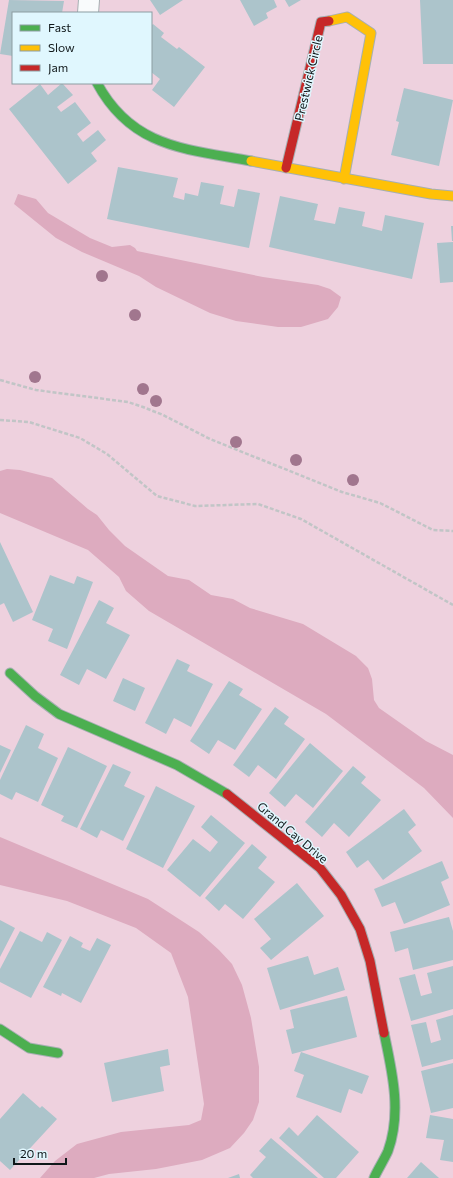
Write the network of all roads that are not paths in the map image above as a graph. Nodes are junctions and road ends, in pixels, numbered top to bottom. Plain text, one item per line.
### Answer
1 (89, 0) edge
2 (88, 12) edge
3 (98, 84) edge
4 (286, 168) junction
5 (344, 179) junction
6 (453, 196) edge
7 (10, 673) dead end
8 (0, 1029) edge
9 (58, 1053) dead end
10 (374, 1178) edge

1 - 2 street
3 - 4 street
4 - 5 street
4 - 5 street, Prestwick Circle
5 - 6 street
7 - 10 street, Grand Cay Drive
8 - 9 street

